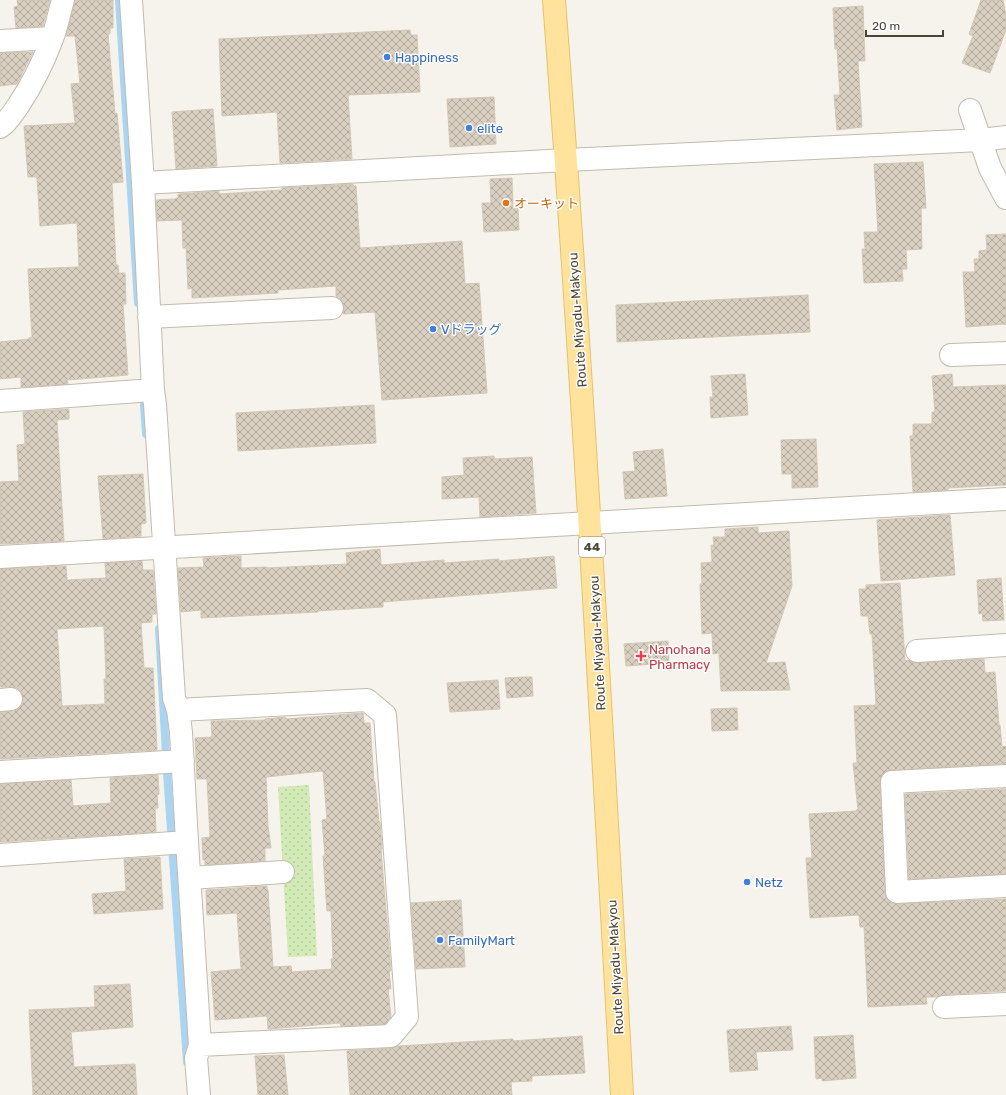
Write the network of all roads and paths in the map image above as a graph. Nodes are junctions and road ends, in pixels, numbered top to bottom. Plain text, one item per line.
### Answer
1 (62, 0) edge
2 (131, 0) edge
3 (554, 0) edge
4 (52, 38) junction
5 (0, 41) edge
6 (970, 110) dead end
7 (0, 127) edge
8 (1006, 137) edge
9 (981, 140) junction
10 (566, 160) junction
11 (143, 183) junction
12 (1006, 198) edge
13 (332, 308) dead end
14 (149, 317) junction
15 (1006, 353) edge
16 (951, 355) dead end
17 (153, 390) junction
18 (0, 401) edge
19 (1006, 499) edge
20 (590, 523) junction
21 (156, 548) junction
22 (0, 556) edge
23 (1006, 645) edge
24 (917, 651) dead end
25 (178, 710) junction
26 (172, 761) junction
27 (0, 772) edge
28 (1006, 776) edge
29 (177, 843) junction
30 (0, 855) edge
31 (283, 872) dead end
32 (190, 878) junction
33 (1006, 886) edge
34 (1006, 1004) edge
35 (944, 1007) dead end
36 (200, 1045) junction
37 (199, 1095) edge
38 (622, 1095) edge

1 - 4 street
2 - 11 street
3 - 10 main road, Route Miyadu-Makyou / 44
4 - 5 street
4 - 7 street
6 - 9 street
8 - 9 street
9 - 10 street
9 - 12 street
10 - 11 street
10 - 20 main road, Route Miyadu-Makyou / 44
11 - 14 street
13 - 14 street
14 - 17 street
15 - 16 street
17 - 18 street
17 - 21 street
19 - 20 street
20 - 21 street
20 - 38 main road, Route Miyadu-Makyou / 44
21 - 22 street
21 - 25 street
23 - 24 street
25 - 26 street
25 - 36 street
26 - 27 street
26 - 29 street
28 - 33 street
29 - 30 street
29 - 32 street
31 - 32 street
32 - 36 street
34 - 35 street
36 - 37 street

